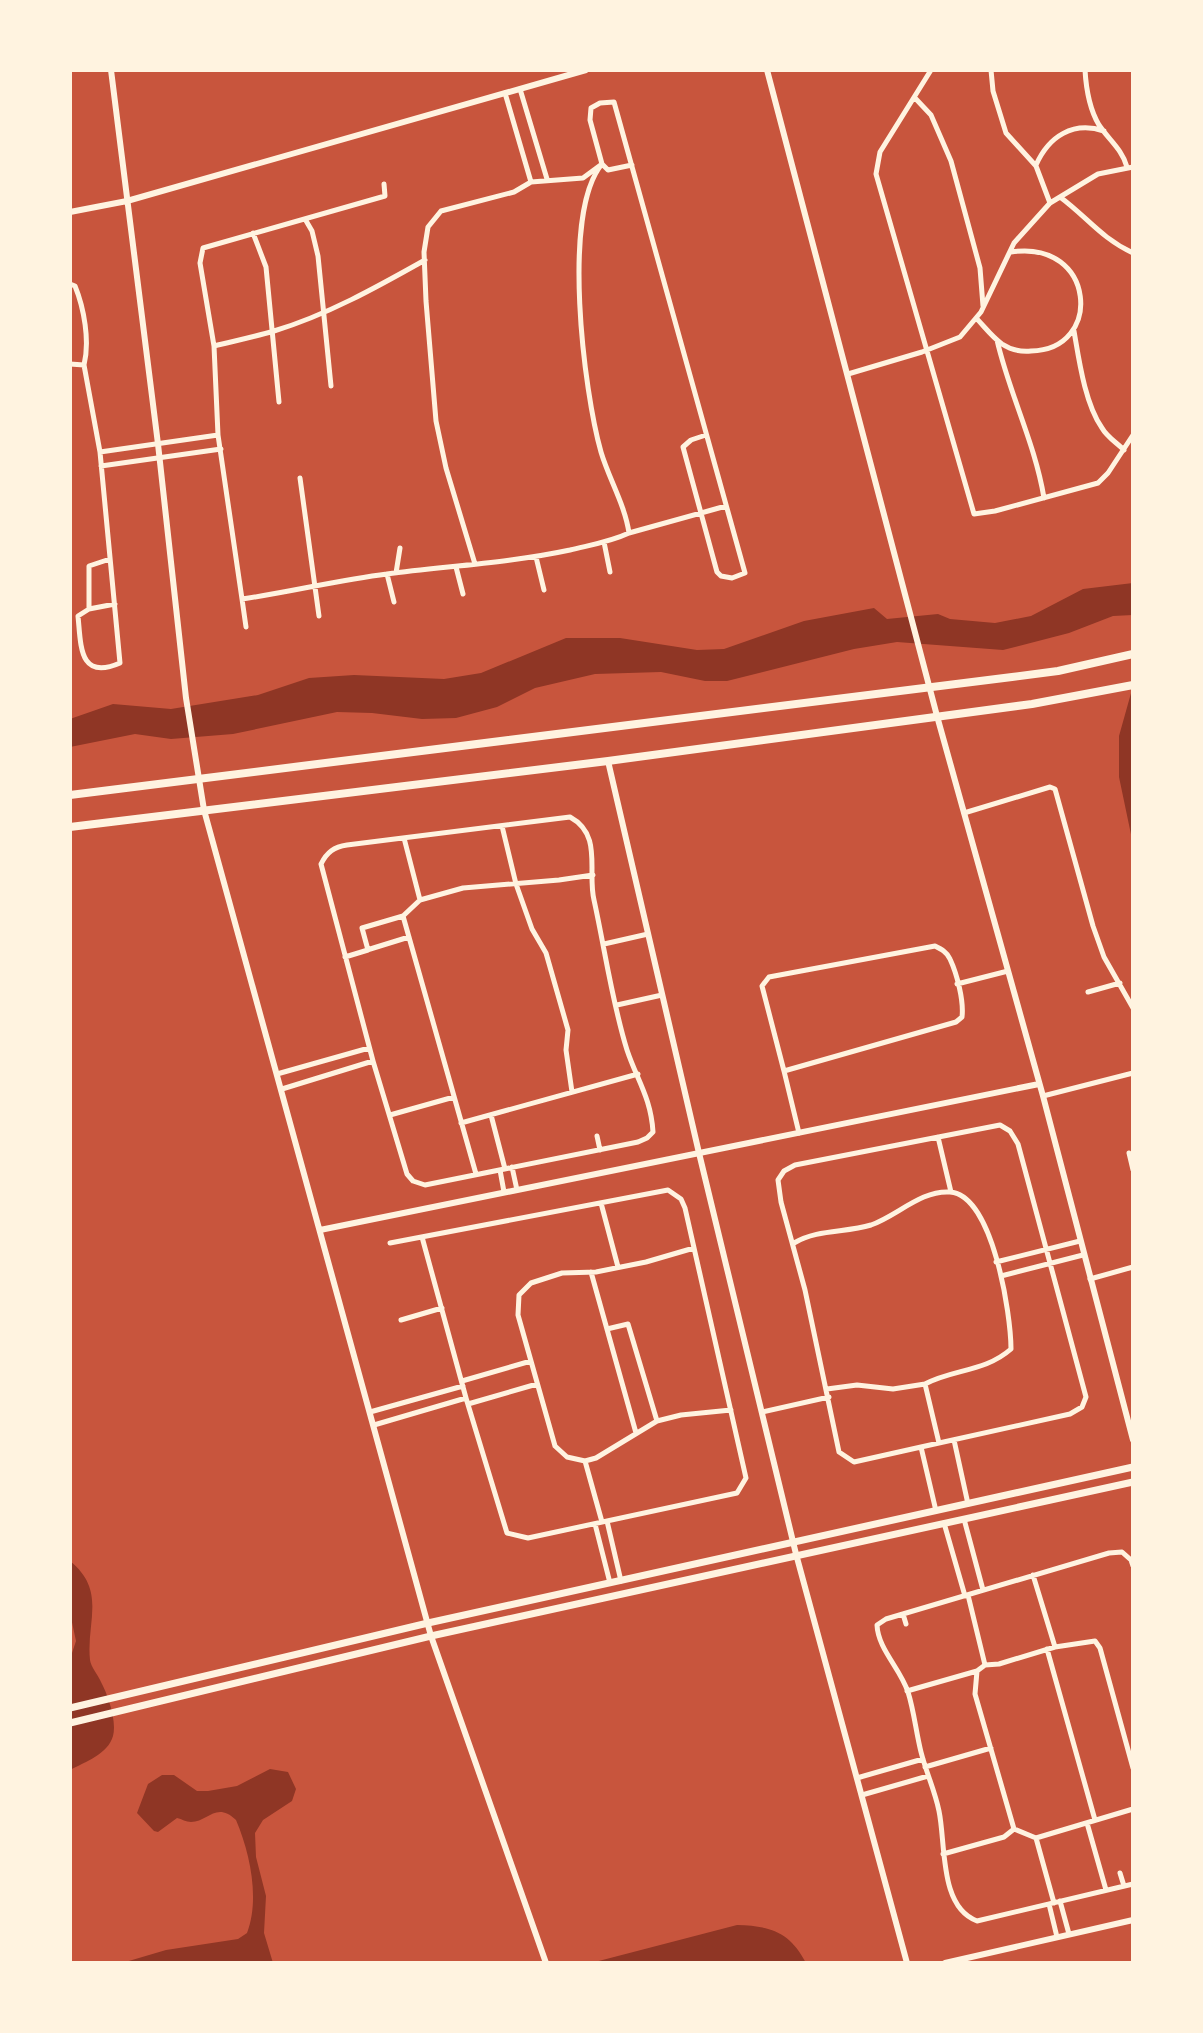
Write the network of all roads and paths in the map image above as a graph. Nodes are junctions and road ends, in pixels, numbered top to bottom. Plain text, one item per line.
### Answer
1 (111, 70) edge
2 (586, 70) edge
3 (767, 70) edge
4 (931, 70) edge
5 (991, 70) edge
6 (1085, 70) edge
7 (520, 89) junction
8 (505, 93) junction
9 (915, 98) junction
10 (1105, 131) junction
11 (602, 164) junction
12 (632, 165) junction
13 (1036, 166) junction
14 (1130, 167) edge
15 (547, 179) junction
16 (531, 182) junction
17 (384, 184) dead end
18 (1060, 197) junction
19 (127, 201) junction
20 (1050, 203) junction
21 (70, 212) edge
22 (305, 219) junction
23 (253, 233) junction
24 (1010, 252) junction
25 (1133, 253) edge
26 (425, 260) junction
27 (70, 284) edge
28 (983, 307) junction
29 (322, 312) junction
30 (976, 318) junction
31 (1074, 330) junction
32 (271, 332) junction
33 (996, 339) junction
34 (214, 346) junction
35 (927, 350) junction
36 (70, 364) edge
37 (84, 365) junction
38 (848, 374) junction
39 (331, 386) dead end
40 (279, 402) dead end
41 (218, 435) junction
42 (706, 435) junction
43 (1133, 435) edge
44 (158, 444) junction
45 (221, 449) junction
46 (1124, 450) junction
47 (100, 452) junction
48 (159, 458) junction
49 (101, 466) junction
50 (300, 478) dead end
51 (1044, 498) junction
52 (726, 506) junction
53 (701, 514) junction
54 (629, 533) junction
55 (604, 542) junction
56 (400, 548) dead end
57 (536, 557) junction
58 (110, 559) junction
59 (475, 564) junction
60 (456, 567) junction
61 (610, 572) dead end
62 (396, 573) junction
63 (387, 574) junction
64 (313, 586) junction
65 (544, 590) dead end
66 (463, 594) dead end
67 (242, 599) junction
68 (394, 602) dead end
69 (115, 604) junction
70 (89, 609) junction
71 (78, 616) junction
72 (319, 616) dead end
73 (70, 617) edge
74 (246, 627) dead end
75 (1130, 655) edge
76 (1133, 685) edge
77 (930, 687) junction
78 (937, 716) junction
79 (608, 761) junction
80 (197, 779) junction
81 (70, 795) edge
82 (204, 810) junction
83 (964, 813) junction
84 (502, 826) junction
85 (70, 827) edge
86 (404, 838) junction
87 (593, 875) junction
88 (516, 884) junction
89 (420, 900) junction
90 (403, 916) junction
91 (648, 934) junction
92 (409, 937) junction
93 (604, 944) junction
94 (366, 950) junction
95 (345, 957) junction
96 (1008, 971) junction
97 (1120, 983) junction
98 (957, 984) junction
99 (1088, 992) dead end
100 (662, 995) junction
101 (617, 1005) junction
102 (1133, 1008) edge
103 (369, 1048) junction
104 (373, 1061) junction
105 (784, 1071) junction
106 (1133, 1073) edge
107 (277, 1074) junction
108 (638, 1074) junction
109 (1039, 1084) junction
110 (282, 1089) junction
111 (572, 1092) junction
112 (1043, 1096) junction
113 (454, 1097) junction
114 (390, 1115) junction
115 (491, 1115) junction
116 (461, 1123) junction
117 (799, 1133) junction
118 (597, 1136) dead end
119 (938, 1137) junction
120 (600, 1150) junction
121 (699, 1153) junction
122 (1129, 1153) dead end
123 (512, 1167) junction
124 (502, 1169) junction
125 (1133, 1170) edge
126 (476, 1174) junction
127 (517, 1190) junction
128 (504, 1192) junction
129 (951, 1192) junction
130 (601, 1203) junction
131 (320, 1230) junction
132 (422, 1237) junction
133 (1080, 1241) junction
134 (390, 1243) dead end
135 (794, 1243) junction
136 (694, 1248) junction
137 (1046, 1249) junction
138 (1083, 1255) junction
139 (996, 1262) junction
140 (1050, 1262) junction
141 (618, 1267) junction
142 (1133, 1267) edge
143 (591, 1272) junction
144 (1001, 1276) junction
145 (1089, 1279) junction
146 (442, 1308) junction
147 (401, 1320) dead end
148 (607, 1329) junction
149 (531, 1361) junction
150 (462, 1384) junction
151 (537, 1384) junction
152 (925, 1384) junction
153 (827, 1389) junction
154 (829, 1397) junction
155 (467, 1401) junction
156 (731, 1410) junction
157 (370, 1412) junction
158 (762, 1412) junction
159 (657, 1421) junction
160 (374, 1425) junction
161 (636, 1433) junction
162 (954, 1440) junction
163 (1133, 1440) edge
164 (939, 1443) junction
165 (921, 1447) junction
166 (585, 1461) junction
167 (1133, 1467) edge
168 (1133, 1482) edge
169 (968, 1504) junction
170 (936, 1511) junction
171 (964, 1518) junction
172 (601, 1522) junction
173 (944, 1522) junction
174 (793, 1542) junction
175 (796, 1554) junction
176 (1133, 1566) edge
177 (1033, 1575) junction
178 (621, 1581) junction
179 (610, 1583) junction
180 (983, 1590) junction
181 (966, 1595) junction
182 (903, 1614) junction
183 (428, 1623) junction
184 (906, 1624) dead end
185 (431, 1636) junction
186 (1055, 1647) junction
187 (1047, 1649) junction
188 (985, 1665) junction
189 (977, 1671) junction
190 (907, 1691) junction
191 (70, 1708) edge
192 (70, 1723) edge
193 (991, 1748) junction
194 (923, 1759) junction
195 (925, 1767) junction
196 (1133, 1768) edge
197 (928, 1776) junction
198 (857, 1778) junction
199 (862, 1795) junction
200 (1133, 1809) edge
201 (1095, 1820) junction
202 (1087, 1823) junction
203 (1014, 1829) junction
204 (1036, 1838) junction
205 (943, 1854) junction
206 (1120, 1873) dead end
207 (1133, 1884) edge
208 (1124, 1886) junction
209 (1106, 1890) junction
210 (1054, 1903) junction
211 (1133, 1920) edge
212 (1069, 1934) junction
213 (1057, 1937) junction
214 (546, 1963) edge
215 (907, 1963) edge
216 (945, 1963) edge

1 - 19 street
2 - 7 street
3 - 38 street
4 - 9 street
5 - 13 street
6 - 10 street
7 - 8 street
7 - 15 street
8 - 16 street
8 - 19 street
9 - 28 street
9 - 35 street
10 - 13 street
10 - 14 street
11 - 12 street
11 - 12 street
11 - 15 street
11 - 54 street
12 - 42 street
13 - 20 street
14 - 18 street
15 - 16 street
16 - 26 street
17 - 22 street
18 - 20 street
18 - 25 street
19 - 21 street
19 - 44 street
20 - 24 street
22 - 23 street
22 - 29 street
23 - 32 street
23 - 34 street
24 - 28 street
24 - 31 street
26 - 29 street
26 - 59 street
27 - 37 street
28 - 30 street
29 - 32 street
29 - 39 street
30 - 33 street
30 - 35 street
31 - 33 street
31 - 46 street
32 - 34 street
32 - 40 street
33 - 51 street
34 - 41 street
35 - 38 street
35 - 51 street
36 - 37 street
37 - 47 street
38 - 77 street
41 - 44 street
41 - 45 street
42 - 52 street
42 - 53 street
43 - 46 street
44 - 47 street
44 - 48 street
45 - 48 street
45 - 67 street
46 - 51 street
47 - 49 street
48 - 49 street
48 - 80 street
49 - 58 street
50 - 64 street
52 - 53 street
52 - 53 street
53 - 54 street
54 - 55 street
55 - 57 street
55 - 61 street
56 - 62 street
57 - 59 street
57 - 65 street
58 - 69 street
58 - 70 street
59 - 60 street
60 - 62 street
60 - 66 street
62 - 63 street
63 - 64 street
63 - 68 street
64 - 67 street
64 - 72 street
67 - 74 street
69 - 70 street
69 - 71 street
70 - 71 street
71 - 73 street
75 - 77 main road
76 - 78 main road
77 - 78 street
77 - 80 main road
78 - 79 main road
78 - 83 street
79 - 82 main road
79 - 91 street
80 - 81 main road
80 - 82 street
82 - 85 main road
82 - 107 street
83 - 96 street
83 - 97 street
84 - 86 street
84 - 87 street
84 - 88 street
86 - 89 street
86 - 95 street
87 - 88 street
87 - 93 street
88 - 89 street
88 - 111 street
89 - 90 street
90 - 92 street
90 - 94 street
91 - 93 street
91 - 100 street
92 - 94 street
92 - 113 street
93 - 101 street
94 - 95 street
95 - 103 street
96 - 98 street
96 - 109 street
97 - 99 street
97 - 102 street
98 - 105 street
98 - 105 street
100 - 101 street
100 - 121 street
101 - 108 street
103 - 104 street
103 - 107 street
104 - 110 street
104 - 114 street
105 - 117 street
106 - 112 street
107 - 110 street
108 - 111 street
108 - 120 street
109 - 112 street
109 - 117 street
110 - 131 street
111 - 115 street
112 - 133 street
113 - 114 street
113 - 116 street
114 - 126 street
115 - 116 street
115 - 124 street
116 - 126 street
117 - 121 street
118 - 120 street
119 - 129 street
119 - 135 street
119 - 137 street
120 - 123 street
121 - 127 street
121 - 158 street
122 - 125 street
123 - 124 street
123 - 127 street
124 - 126 street
124 - 128 street
127 - 128 street
128 - 131 street
129 - 135 street
129 - 139 street
130 - 132 street
130 - 136 street
130 - 141 street
131 - 157 street
132 - 134 street
132 - 146 street
133 - 137 street
133 - 138 street
135 - 153 street
136 - 141 street
136 - 156 street
137 - 139 street
137 - 140 street
138 - 140 street
138 - 145 street
139 - 144 street
140 - 144 street
140 - 162 street
141 - 143 street
142 - 145 street
143 - 148 street
143 - 149 street
144 - 152 street
145 - 163 street
146 - 147 street
146 - 150 street
148 - 159 street
148 - 161 street
149 - 150 street
149 - 151 street
150 - 155 street
150 - 157 street
151 - 155 street
151 - 166 street
152 - 153 street
152 - 164 street
153 - 154 street
154 - 158 street
154 - 165 street
155 - 160 street
155 - 172 street
156 - 159 street
156 - 172 street
157 - 160 street
158 - 174 street
159 - 161 street
160 - 183 street
161 - 166 street
162 - 164 street
162 - 169 street
164 - 165 street
165 - 170 street
166 - 172 street
167 - 169 main road
168 - 171 main road
169 - 170 main road
170 - 174 main road
171 - 173 main road
171 - 180 street
172 - 178 street
172 - 179 street
173 - 175 main road
173 - 181 street
174 - 175 street
174 - 178 main road
175 - 185 main road
175 - 198 street
176 - 177 street
177 - 180 street
177 - 186 street
178 - 179 main road
179 - 183 main road
180 - 181 street
181 - 182 street
181 - 188 street
182 - 184 street
182 - 190 street
183 - 185 street
183 - 191 main road
185 - 192 main road
185 - 214 street
186 - 187 street
186 - 196 street
187 - 188 street
187 - 201 street
188 - 189 street
189 - 190 street
189 - 193 street
190 - 194 street
193 - 195 street
193 - 203 street
194 - 195 street
194 - 198 street
195 - 197 street
197 - 199 street
197 - 205 street
198 - 199 street
199 - 215 street
200 - 201 street
201 - 202 street
202 - 204 street
202 - 209 street
203 - 204 street
203 - 205 street
204 - 210 street
205 - 210 street
206 - 208 street
207 - 208 street
208 - 209 street
209 - 210 street
210 - 212 street
210 - 213 street
211 - 212 street
212 - 213 street
213 - 216 street

